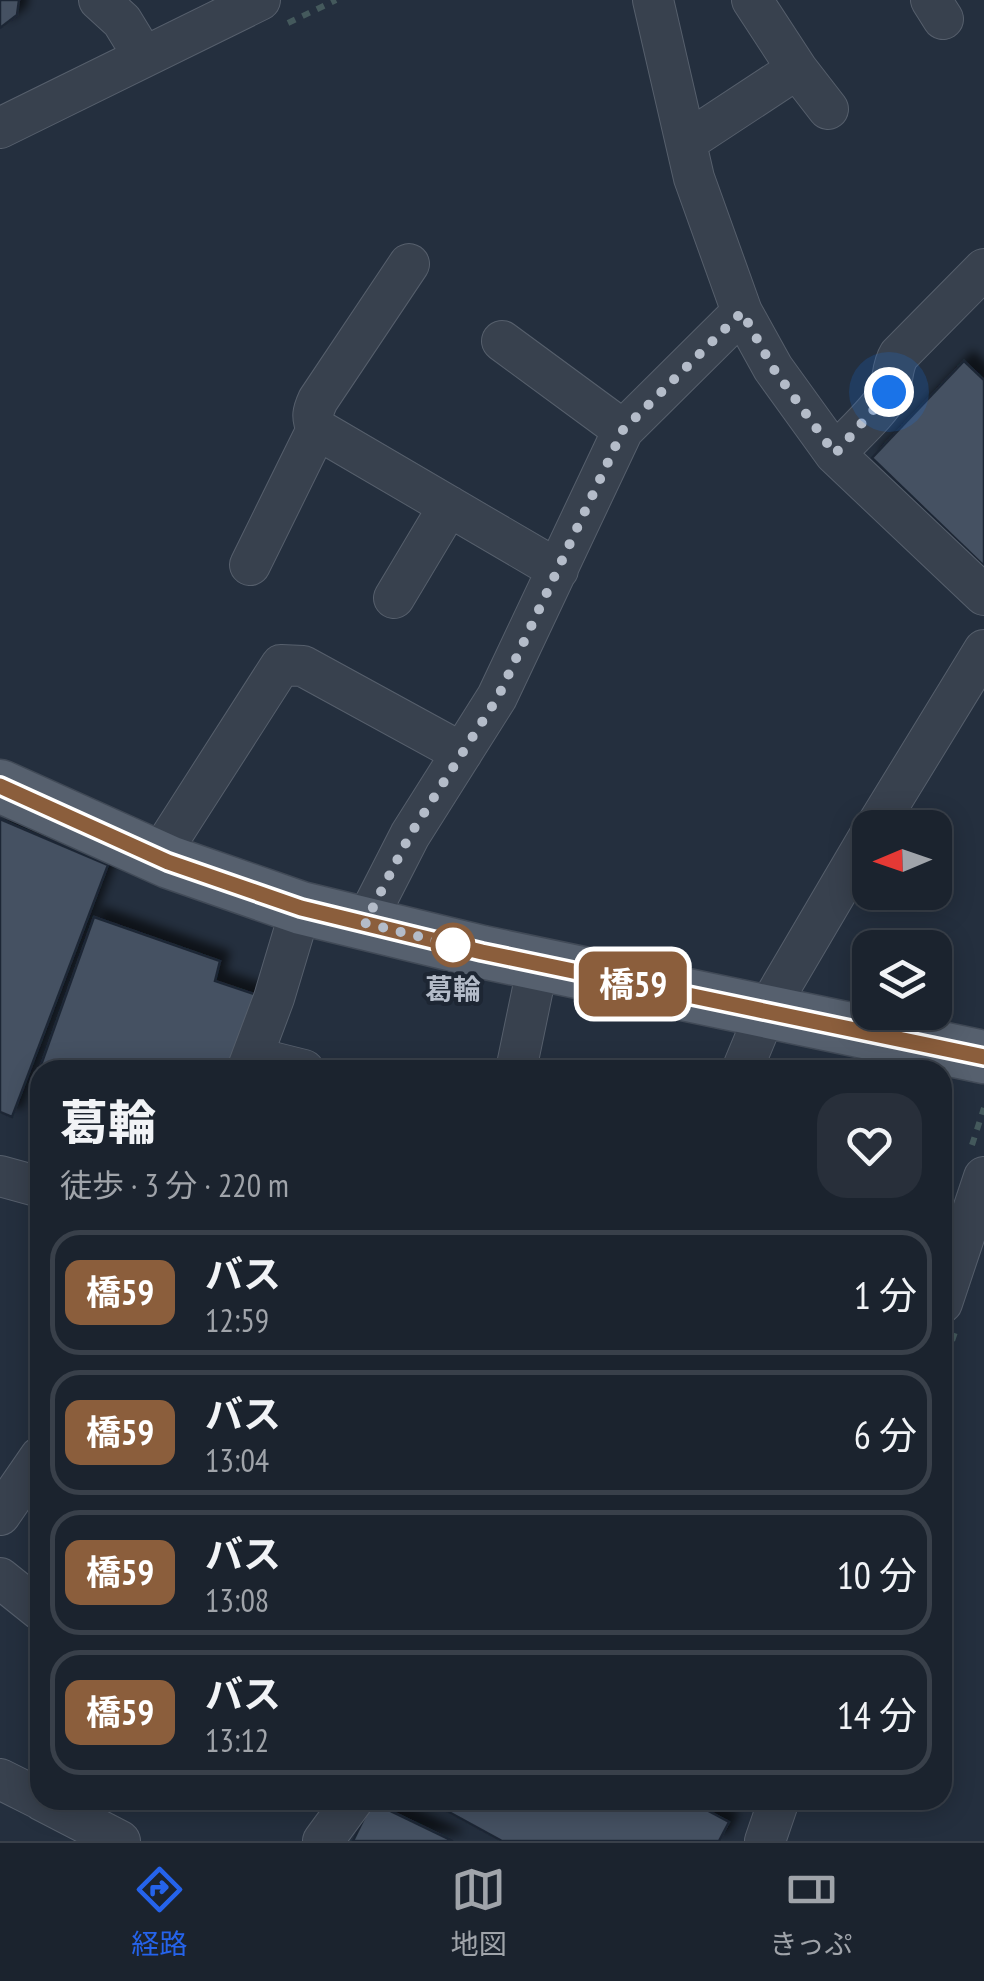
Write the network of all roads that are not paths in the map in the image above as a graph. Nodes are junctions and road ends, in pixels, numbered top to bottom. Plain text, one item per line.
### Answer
1 (99, 0) edge
2 (260, 0) edge
3 (652, 0) edge
4 (752, 0) edge
5 (144, 57) junction
6 (797, 69) junction
7 (828, 109) dead end
8 (0, 128) edge
9 (686, 142) junction
10 (409, 264) dead end
11 (984, 269) edge
12 (742, 312) junction
13 (502, 341) dead end
14 (317, 428) junction
15 (623, 430) junction
16 (835, 454) junction
17 (450, 506) junction
18 (250, 565) dead end
19 (558, 570) junction
20 (984, 595) edge
21 (394, 598) dead end
22 (984, 650) edge
23 (462, 753) junction
24 (0, 786) edge
25 (886, 810) edge
26 (158, 858) junction
27 (852, 866) edge
28 (301, 908) junction
29 (365, 923) junction
30 (538, 964) junction
31 (766, 1012) junction
32 (984, 1057) edge
33 (251, 1060) edge
34 (518, 1060) edge
35 (746, 1060) edge
36 (0, 1176) edge
37 (984, 1176) edge
38 (30, 1184) edge
39 (952, 1273) edge
40 (30, 1472) edge
41 (0, 1515) edge
42 (0, 1578) edge
43 (30, 1602) edge
44 (0, 1779) edge
45 (30, 1794) edge
46 (60, 1810) edge
47 (346, 1810) edge
48 (776, 1810) edge
49 (120, 1841) edge
50 (323, 1841) edge
51 (766, 1841) edge

1 - 5 street
2 - 5 street
3 - 9 street
4 - 6 street
5 - 8 street
6 - 7 street
6 - 9 street
9 - 12 street
10 - 14 street
11 - 16 street
12 - 15 street
12 - 16 street
13 - 15 street
14 - 17 street
14 - 18 street
15 - 19 street
16 - 20 street
17 - 19 street
17 - 21 street
19 - 23 street
22 - 25 street
23 - 26 street
23 - 29 street
24 - 26 main road
26 - 28 main road
27 - 31 street
28 - 29 main road
28 - 33 street
29 - 30 main road
30 - 31 main road
30 - 34 street
31 - 32 main road
31 - 35 street
36 - 38 street
37 - 39 street
40 - 41 street
42 - 43 street
44 - 45 street
46 - 49 street
47 - 50 street
48 - 51 street

